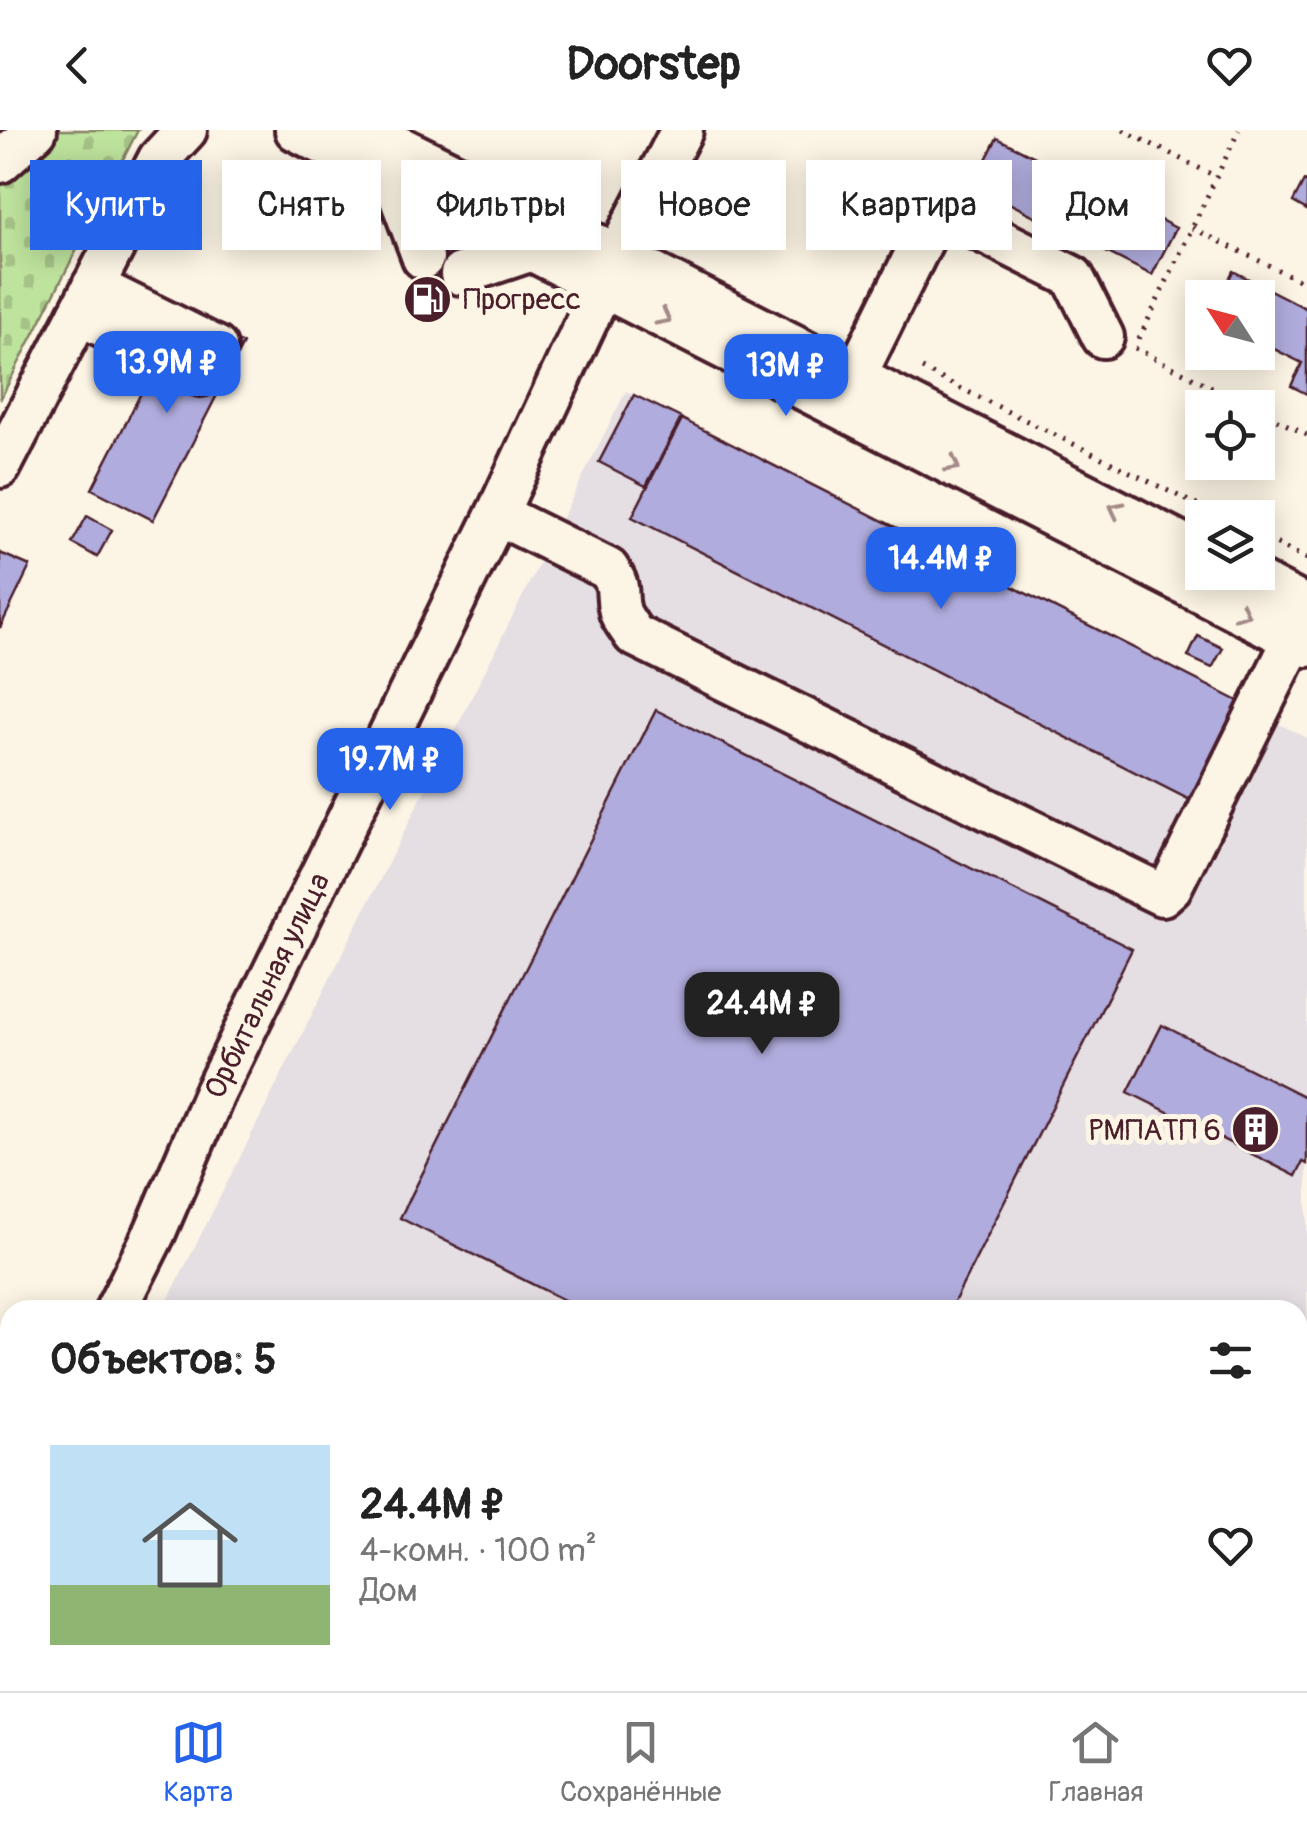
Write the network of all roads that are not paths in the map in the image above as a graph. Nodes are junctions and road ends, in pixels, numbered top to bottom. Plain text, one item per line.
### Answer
1 (36, 130) edge
2 (185, 130) edge
3 (296, 130) edge
4 (366, 130) edge
5 (682, 130) edge
6 (0, 162) edge
7 (394, 180) junction
8 (401, 184) edge
9 (532, 250) joint
10 (423, 258) dead end
11 (610, 271) junction
12 (462, 274) dead end
13 (1103, 336) dead end
14 (863, 360) junction
15 (0, 467) edge
16 (496, 514) junction
17 (1185, 544) edge
18 (1259, 590) edge
19 (1303, 631) edge
20 (121, 1300) edge

1 - 6 street
2 - 15 street
3 - 7 street
4 - 11 street
5 - 11 street, Орбитальная улица
7 - 8 street
7 - 10 street
9 - 11 street
9 - 12 street
11 - 14 street
11 - 16 street, Орбитальная улица
11 -> 19 street
13 - 14 street
17 -> 14 street
16 - 19 street
16 - 20 street, Орбитальная улица
18 - 19 street

